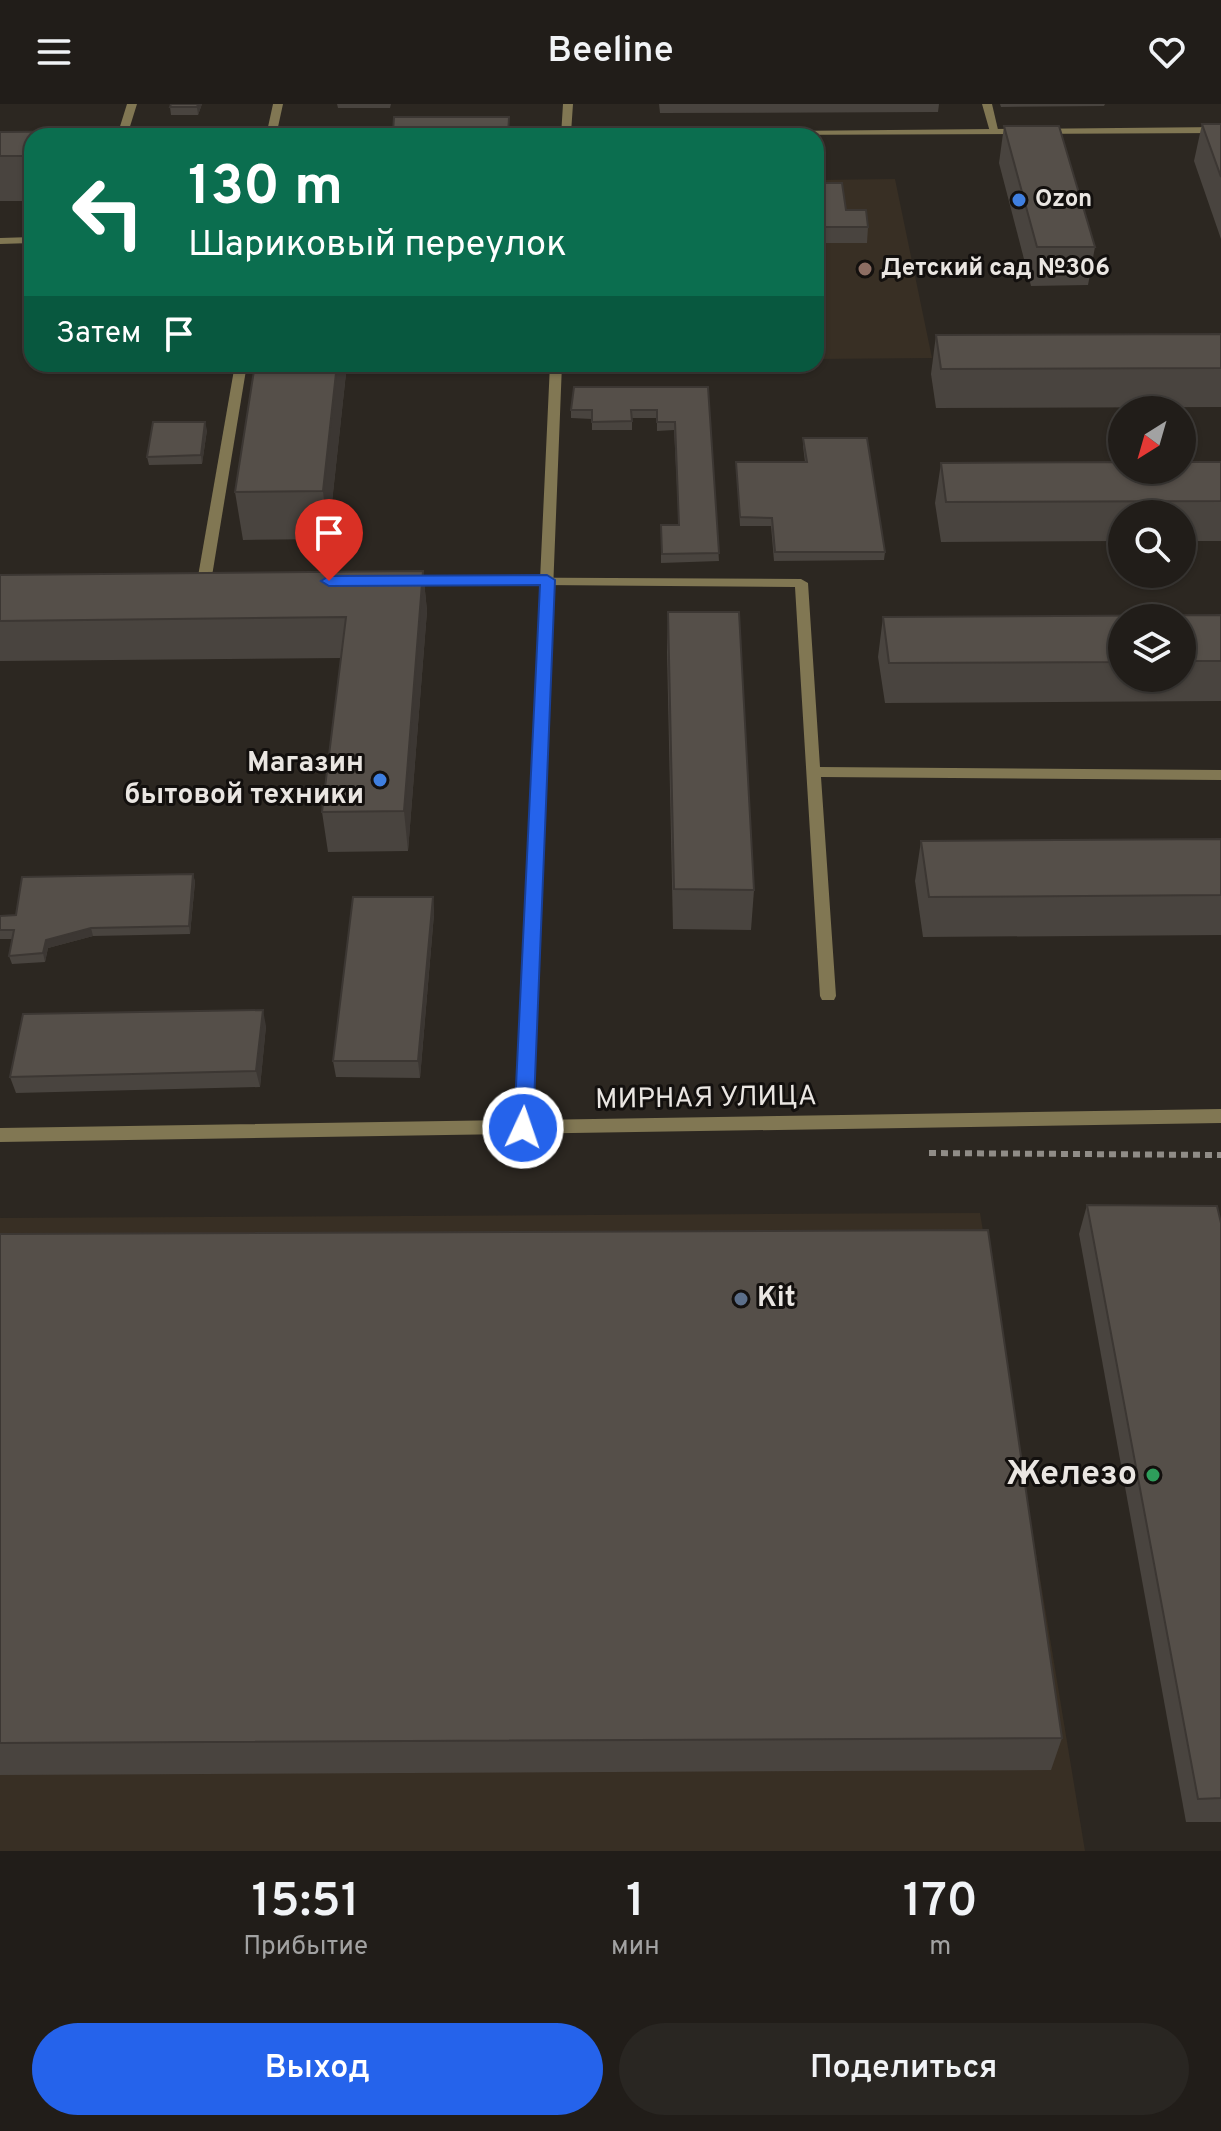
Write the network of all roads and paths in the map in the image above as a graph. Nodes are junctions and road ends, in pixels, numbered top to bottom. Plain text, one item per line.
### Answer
1 (132, 104) edge
2 (278, 104) edge
3 (568, 104) edge
4 (987, 104) edge
5 (124, 128) edge
6 (273, 128) edge
7 (566, 128) edge
8 (1221, 130) edge
9 (995, 132) junction
10 (824, 134) edge
11 (24, 240) edge
12 (0, 241) edge
13 (240, 372) edge
14 (556, 372) edge
15 (547, 580) junction
16 (391, 581) edge
17 (188, 582) edge
18 (204, 582) junction
19 (220, 582) edge
20 (814, 772) junction
21 (1221, 775) edge
22 (828, 996) dead end
23 (1221, 1116) edge
24 (523, 1128) junction
25 (0, 1135) edge

1 - 5 street
2 - 6 street
3 - 7 street
4 - 9 street
8 - 9 street
9 - 10 street
11 - 12 street
13 - 18 street
14 - 15 street
15 - 16 street
15 - 20 street
15 - 24 street
17 - 18 street
18 - 19 street
20 - 21 street
20 - 22 street
23 - 24 street, МИРНАЯ УЛИЦА
24 - 25 street, МИРНАЯ УЛИЦА

